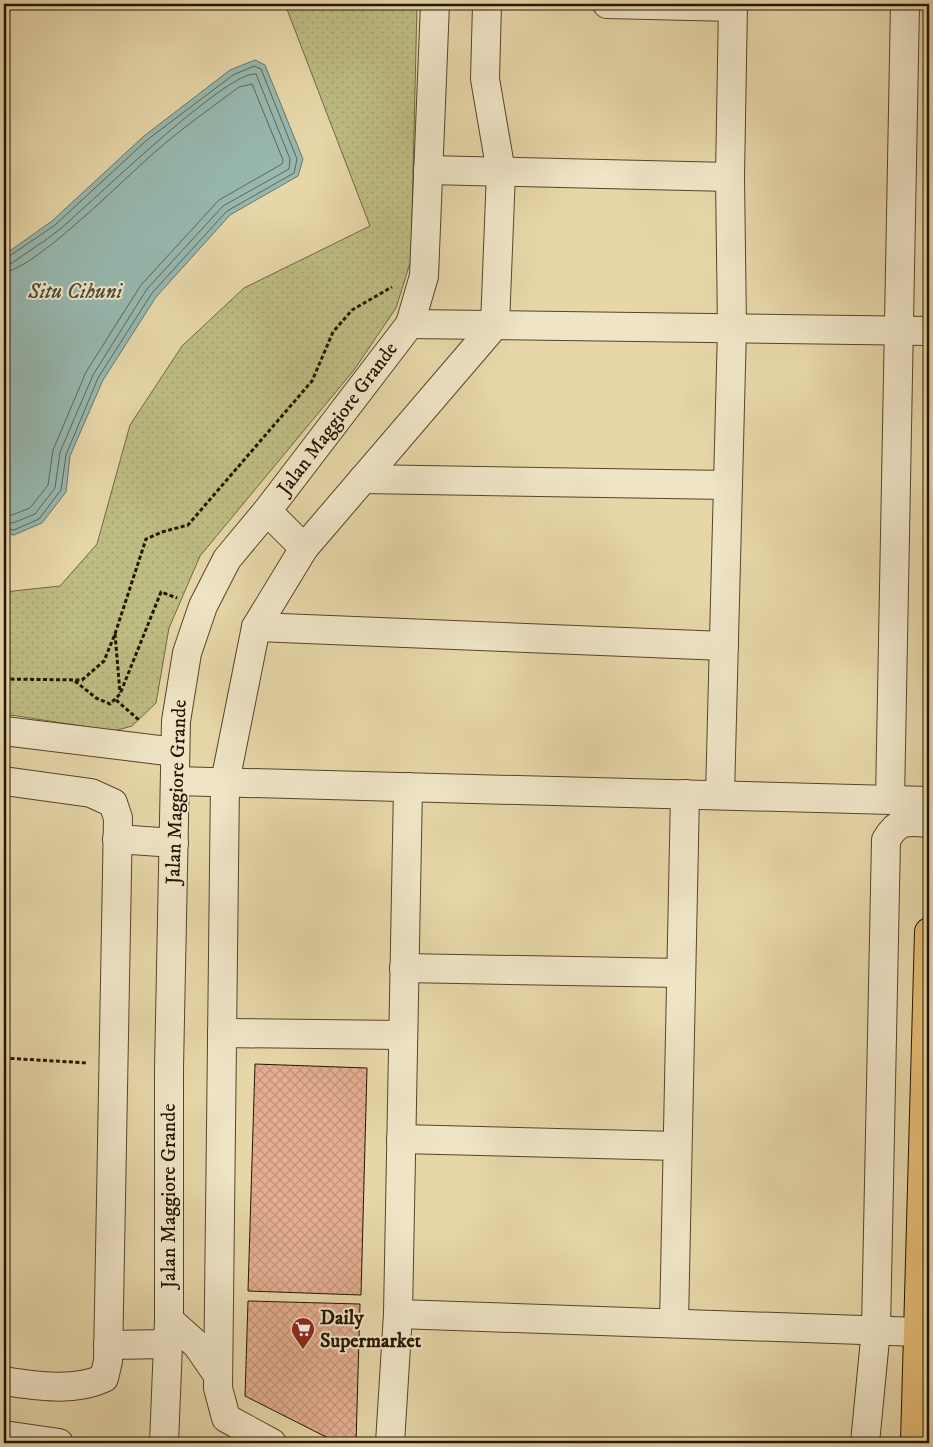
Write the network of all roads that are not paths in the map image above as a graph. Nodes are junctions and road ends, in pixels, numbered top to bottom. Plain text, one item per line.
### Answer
1 (435, 4) edge
2 (487, 4) edge
3 (607, 4) edge
4 (905, 4) edge
5 (733, 5) edge
6 (428, 170) junction
7 (501, 172) junction
8 (730, 177) junction
9 (410, 324) junction
10 (495, 325) junction
11 (732, 328) junction
12 (899, 331) junction
13 (929, 331) edge
14 (363, 479) junction
15 (728, 485) junction
16 (267, 511) junction
17 (304, 548) junction
18 (256, 627) junction
19 (724, 646) junction
20 (4, 731) edge
21 (175, 752) junction
22 (4, 781) edge
23 (175, 781) junction
24 (225, 782) junction
25 (408, 787) junction
26 (685, 794) junction
27 (720, 795) junction
28 (890, 800) junction
29 (929, 801) edge
30 (929, 823) edge
31 (117, 839) junction
32 (174, 843) junction
33 (929, 932) edge
34 (404, 968) junction
35 (681, 973) junction
36 (222, 1033) junction
37 (403, 1035) junction
38 (401, 1140) junction
39 (678, 1146) junction
40 (398, 1314) junction
41 (674, 1322) junction
42 (876, 1329) junction
43 (169, 1332) junction
44 (919, 1332) junction
45 (108, 1345) junction
46 (217, 1374) junction
47 (4, 1381) edge
48 (4, 1436) edge
49 (59, 1443) edge
50 (164, 1443) edge
51 (272, 1443) edge
52 (390, 1443) edge
53 (864, 1443) edge
54 (914, 1443) edge

1 - 6 street, Jalan Maggiore Grande
2 - 7 street
3 - 5 street
4 - 12 street
5 - 8 street
6 - 7 street
6 - 9 street, Jalan Maggiore Grande
7 - 8 street
7 - 10 street
8 - 11 street
9 - 10 street
9 - 16 street, Jalan Maggiore Grande
10 - 11 street
10 - 14 street
11 - 12 street
11 - 15 street
12 - 13 street
12 - 28 street
14 - 15 street
14 - 17 street
15 - 19 street
16 - 17 street
16 - 21 street, Jalan Maggiore Grande
17 - 18 street
18 - 19 street
18 - 24 street
19 - 27 street
20 - 21 street
21 - 23 street, Jalan Maggiore Grande
22 - 31 street
23 - 24 street
23 - 32 street, Jalan Maggiore Grande
24 - 25 street
24 - 36 street
25 - 26 street
25 - 34 street
26 - 27 street
26 - 35 street
27 - 28 street
28 - 29 street
30 - 42 street
31 - 32 street
31 - 45 street
32 - 43 street, Jalan Maggiore Grande
33 - 44 main road
34 - 35 street
34 - 37 street
35 - 39 street
36 - 37 street
36 - 46 street
37 - 38 street
38 - 39 street
38 - 40 street
39 - 41 street
40 - 41 street
40 - 52 street
41 - 42 street
42 - 44 street
42 - 53 street
43 - 45 street
43 - 46 street
43 - 50 street, Jalan Maggiore Grande
44 - 54 main road
45 - 47 street
46 - 51 street
48 - 49 street

